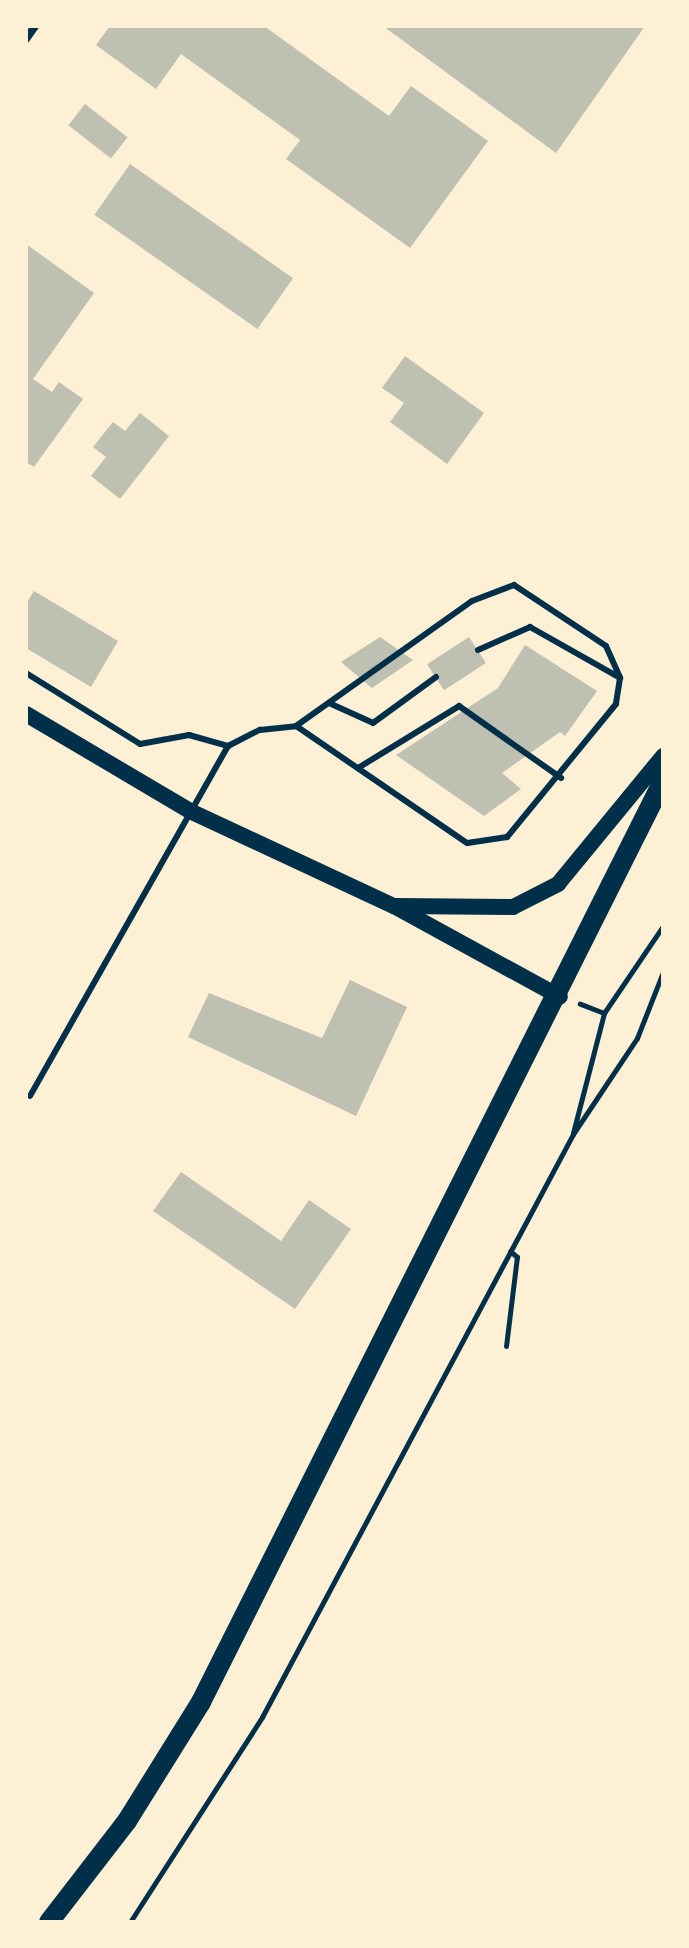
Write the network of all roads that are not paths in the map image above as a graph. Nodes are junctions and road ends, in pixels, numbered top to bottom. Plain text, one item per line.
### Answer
1 (35, 26) edge
2 (26, 39) edge
3 (478, 650) dead end
4 (26, 673) edge
5 (436, 677) dead end
6 (620, 678) junction
7 (329, 703) junction
8 (26, 714) edge
9 (296, 726) junction
10 (228, 746) junction
11 (663, 756) edge
12 (358, 768) junction
13 (561, 778) junction
14 (663, 781) edge
15 (192, 812) junction
16 (394, 906) junction
17 (560, 997) junction
18 (30, 1096) dead end
19 (49, 1922) edge

1 - 2 street
3 - 6 lane
4 - 10 lane
5 - 7 lane
6 - 7 lane
6 - 13 lane
7 - 9 lane
8 - 15 main road
9 - 10 lane
9 - 12 lane
10 - 15 lane
11 - 16 main road
12 - 13 lane
12 - 13 lane
14 - 17 main road
15 - 16 main road
15 - 18 lane
16 - 17 main road
17 - 19 main road

